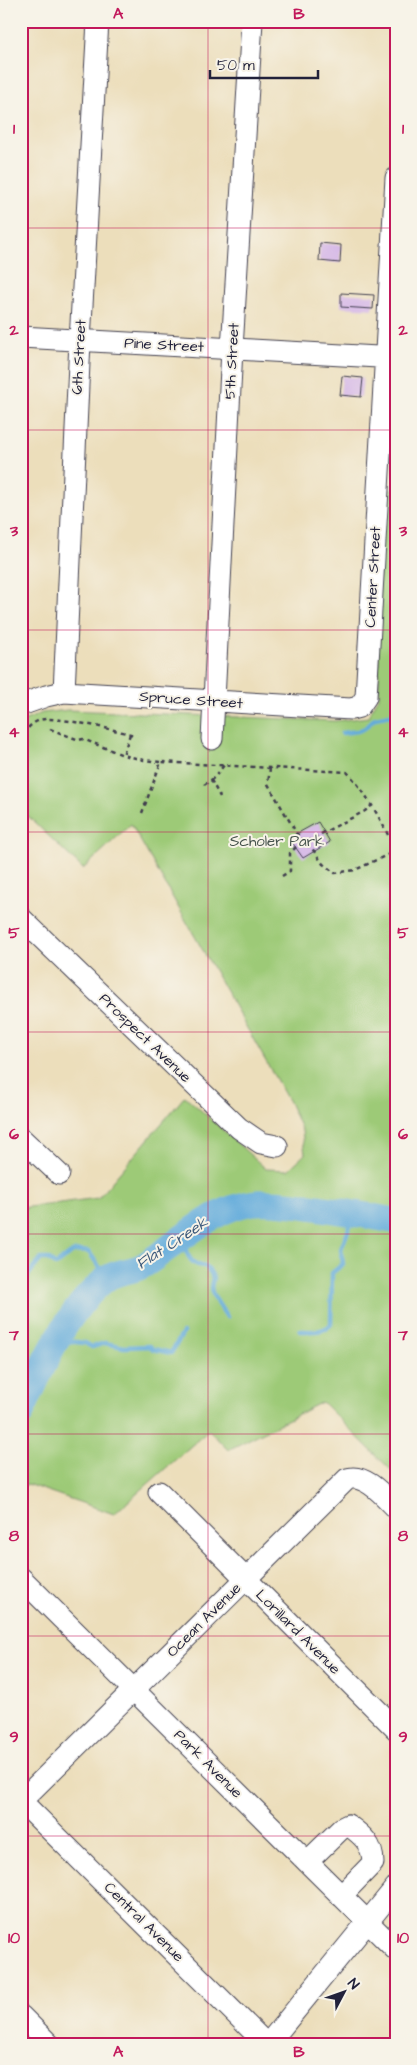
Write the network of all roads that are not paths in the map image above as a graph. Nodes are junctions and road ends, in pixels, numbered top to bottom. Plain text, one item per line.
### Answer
1 (98, 21) edge
2 (252, 21) edge
3 (396, 178) edge
4 (21, 337) edge
5 (80, 341) junction
6 (232, 349) junction
7 (390, 357) edge
8 (64, 692) junction
9 (214, 702) junction
10 (362, 704) joint
11 (21, 705) edge
12 (212, 739) dead end
13 (21, 918) edge
14 (21, 1138) edge
15 (276, 1146) dead end
16 (59, 1174) dead end
17 (159, 1492) dead end
18 (394, 1507) edge
19 (21, 1578) edge
20 (245, 1579) junction
21 (134, 1690) junction
22 (396, 1728) edge
23 (21, 1801) edge
24 (307, 1862) junction
25 (396, 1887) edge
26 (342, 1896) junction
27 (367, 1921) junction
28 (396, 1950) edge
29 (21, 2016) edge
30 (49, 2044) edge
31 (267, 2044) edge

1 - 5 street, 6th Street
2 - 6 street, 5th Street
3 - 7 street, Center Street
4 - 5 street, Pine Street
5 - 6 street, Pine Street
5 - 8 street, 6th Street
6 - 7 street, Pine Street
6 - 9 street, 5th Street
7 - 10 street, Center Street
8 - 9 street, Spruce Street
8 - 11 street, Spruce Street
9 - 10 street, Spruce Street
9 - 12 street, 5th Street
13 - 15 street, Prospect Avenue
14 - 16 street
17 - 20 street, Lorillard Avenue
18 - 20 street, Ocean Avenue
19 - 21 street, Park Avenue
20 - 21 street, Ocean Avenue
20 - 22 street, Lorillard Avenue
21 - 23 street, Ocean Avenue
21 - 24 street, Park Avenue
23 - 31 street, Central Avenue
24 - 26 street, Park Avenue
24 - 26 street
25 - 27 street
26 - 27 street, Park Avenue
27 - 28 street, Park Avenue
27 - 31 street
29 - 30 street

